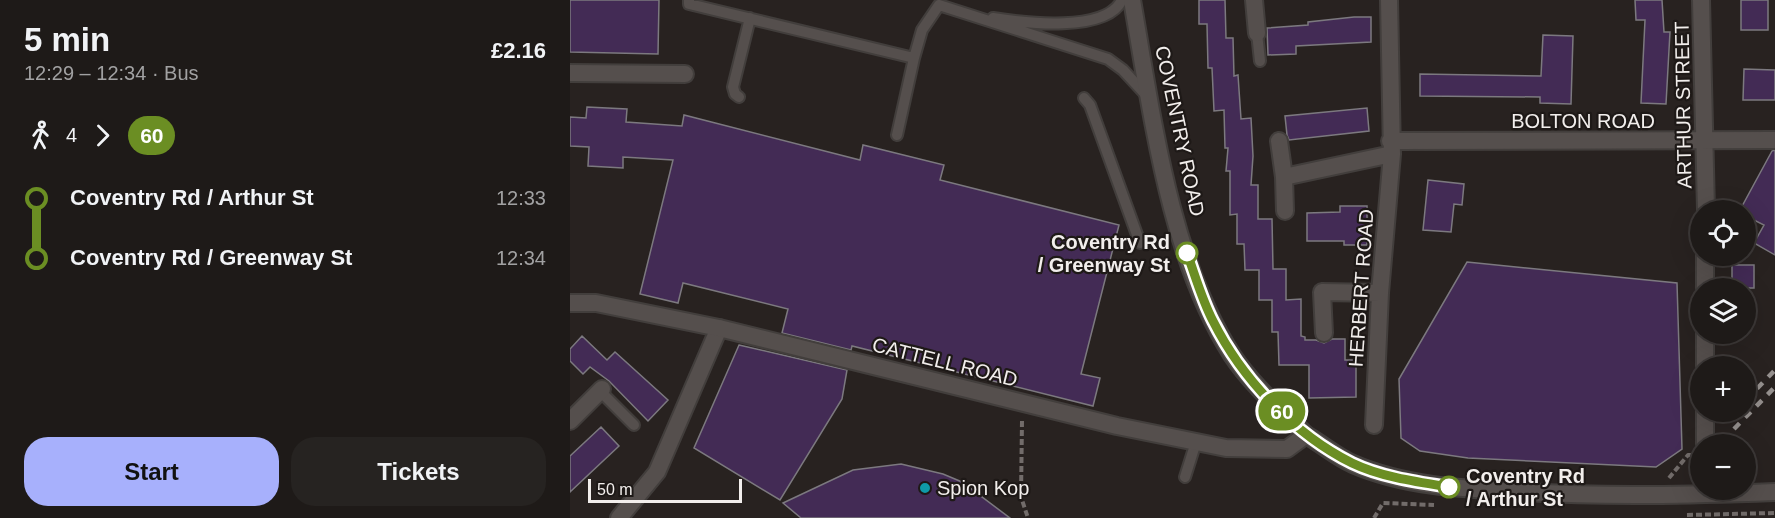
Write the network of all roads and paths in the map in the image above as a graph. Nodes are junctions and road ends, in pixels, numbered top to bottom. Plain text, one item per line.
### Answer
1 (689, 0) edge
2 (1122, 0) edge
3 (1132, 0) edge
4 (1254, 0) edge
5 (1389, 0) edge
6 (1701, 0) edge
7 (938, 3) edge
8 (963, 14) junction
9 (750, 18) junction
10 (1257, 33) joint
11 (914, 58) junction
12 (1260, 61) dead end
13 (570, 74) edge
14 (685, 74) dead end
15 (739, 97) dead end
16 (1084, 98) dead end
17 (1150, 99) junction
18 (897, 135) dead end
19 (1775, 140) edge
20 (1280, 141) dead end
21 (1706, 142) junction
22 (1391, 148) junction
23 (1284, 177) junction
24 (1706, 200) edge
25 (1285, 211) dead end
26 (1140, 243) dead end
27 (1380, 293) junction
28 (570, 303) edge
29 (719, 328) junction
30 (1324, 333) dead end
31 (601, 390) joint
32 (1022, 403) junction
33 (570, 420) edge
34 (634, 425) dead end
35 (1374, 425) dead end
36 (1306, 435) junction
37 (1196, 442) junction
38 (1185, 477) dead end
39 (1690, 492) edge
40 (1756, 492) edge
41 (1775, 492) edge
42 (1383, 504) dead end
43 (1775, 513) edge
44 (1696, 515) dead end
45 (619, 518) edge
46 (1028, 518) edge
47 (1374, 518) edge

1 - 9 lane
2 - 8 lane
3 - 17 street, COVENTRY ROAD
4 - 10 street
5 - 22 street, HERBERT ROAD
6 - 21 street, ARTHUR STREET
7 - 8 lane
7 - 11 lane
8 - 17 lane
9 - 11 lane
9 - 15 lane
10 - 12 lane
11 - 18 lane
13 - 14 street
16 - 26 lane
17 - 36 street, COVENTRY ROAD
19 - 21 street, BOLTON ROAD
20 - 23 street
21 - 22 street, BOLTON ROAD
21 - 24 street, ARTHUR STREET
22 - 23 street
22 - 27 street, HERBERT ROAD
23 - 25 street
27 - 30 street
27 - 35 street, HERBERT ROAD
28 - 29 street, CATTELL ROAD
29 - 32 street, CATTELL ROAD
29 - 45 street
31 - 33 street
31 - 34 lane
32 - 37 street, CATTELL ROAD
32 - 46 path
36 - 37 street, CATTELL ROAD
36 - 39 street, COVENTRY ROAD
37 - 38 lane
40 - 41 street, COVENTRY ROAD
42 - 47 path
43 - 44 path

